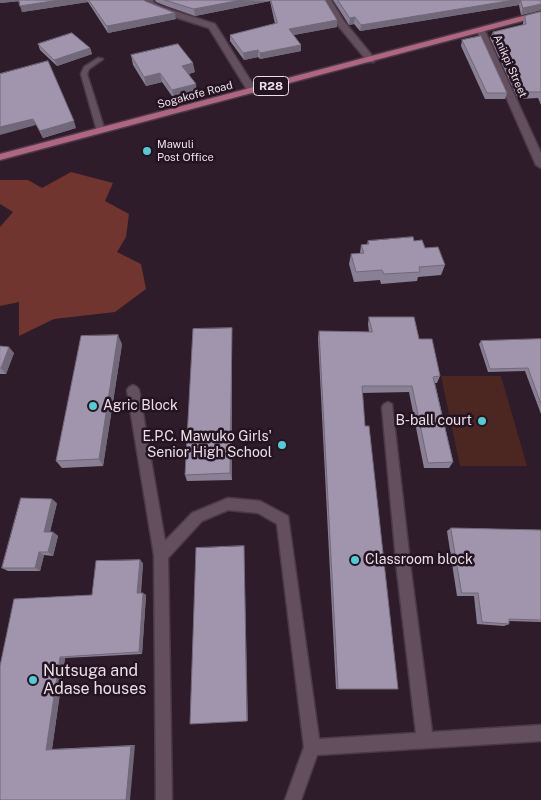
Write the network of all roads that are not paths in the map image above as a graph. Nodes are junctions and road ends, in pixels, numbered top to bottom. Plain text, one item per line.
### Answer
1 (149, 0) edge
2 (327, 0) edge
3 (541, 14) edge
4 (481, 31) junction
5 (100, 59) dead end
6 (371, 60) junction
7 (252, 92) junction
8 (101, 131) junction
9 (0, 157) edge
10 (541, 165) edge
11 (134, 390) dead end
12 (388, 407) dead end
13 (161, 555) junction
14 (541, 733) edge
15 (425, 740) junction
16 (312, 747) junction
17 (164, 800) edge
18 (294, 800) edge

1 - 7 street
2 - 6 street
3 - 4 main road, Sogakofe Road / R28
4 - 6 main road, Sogakofe Road / R28
4 - 10 street, Anikpi Street
5 - 8 lane
6 - 7 main road, Sogakofe Road / R28
7 - 8 main road, Sogakofe Road / R28
8 - 9 main road, Sogakofe Road / R28
11 - 13 lane
12 - 15 lane
13 - 16 lane
13 - 17 lane
14 - 15 lane
15 - 16 lane
16 - 18 lane

